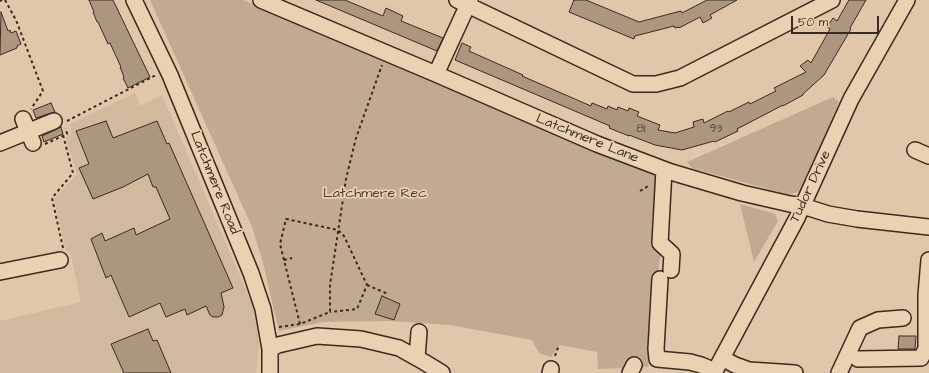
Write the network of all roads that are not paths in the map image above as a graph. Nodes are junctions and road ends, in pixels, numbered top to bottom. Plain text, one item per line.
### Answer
1 (134, 0) edge
2 (261, 0) edge
3 (832, 0) edge
4 (907, 0) edge
5 (465, 2) edge
6 (436, 74) junction
7 (54, 121) dead end
8 (0, 142) edge
9 (915, 150) dead end
10 (929, 156) edge
11 (664, 170) junction
12 (803, 206) junction
13 (929, 226) edge
14 (60, 260) road end
15 (929, 260) edge
16 (0, 272) edge
17 (903, 318) dead end
18 (419, 332) dead end
19 (270, 349) junction
20 (928, 349) edge
21 (866, 354) dead end
22 (417, 358) junction
23 (717, 368) edge
24 (270, 373) edge
25 (442, 373) edge
26 (795, 373) edge
27 (838, 373) edge

1 - 19 street, Latchmere Road
2 - 6 street, Latchmere Lane
3 - 5 street
4 - 12 street, Tudor Drive
5 - 6 street
6 - 11 street, Latchmere Lane
7 - 8 street
9 - 10 street
11 - 12 street, Latchmere Lane
11 - 23 street
12 - 13 street, Latchmere Lane
12 - 23 street, Tudor Drive
14 - 16 street
15 - 20 street
17 - 27 street
18 - 22 street
19 - 22 street
19 - 24 street, Latchmere Road
20 - 21 street
22 - 25 street
23 - 26 street

